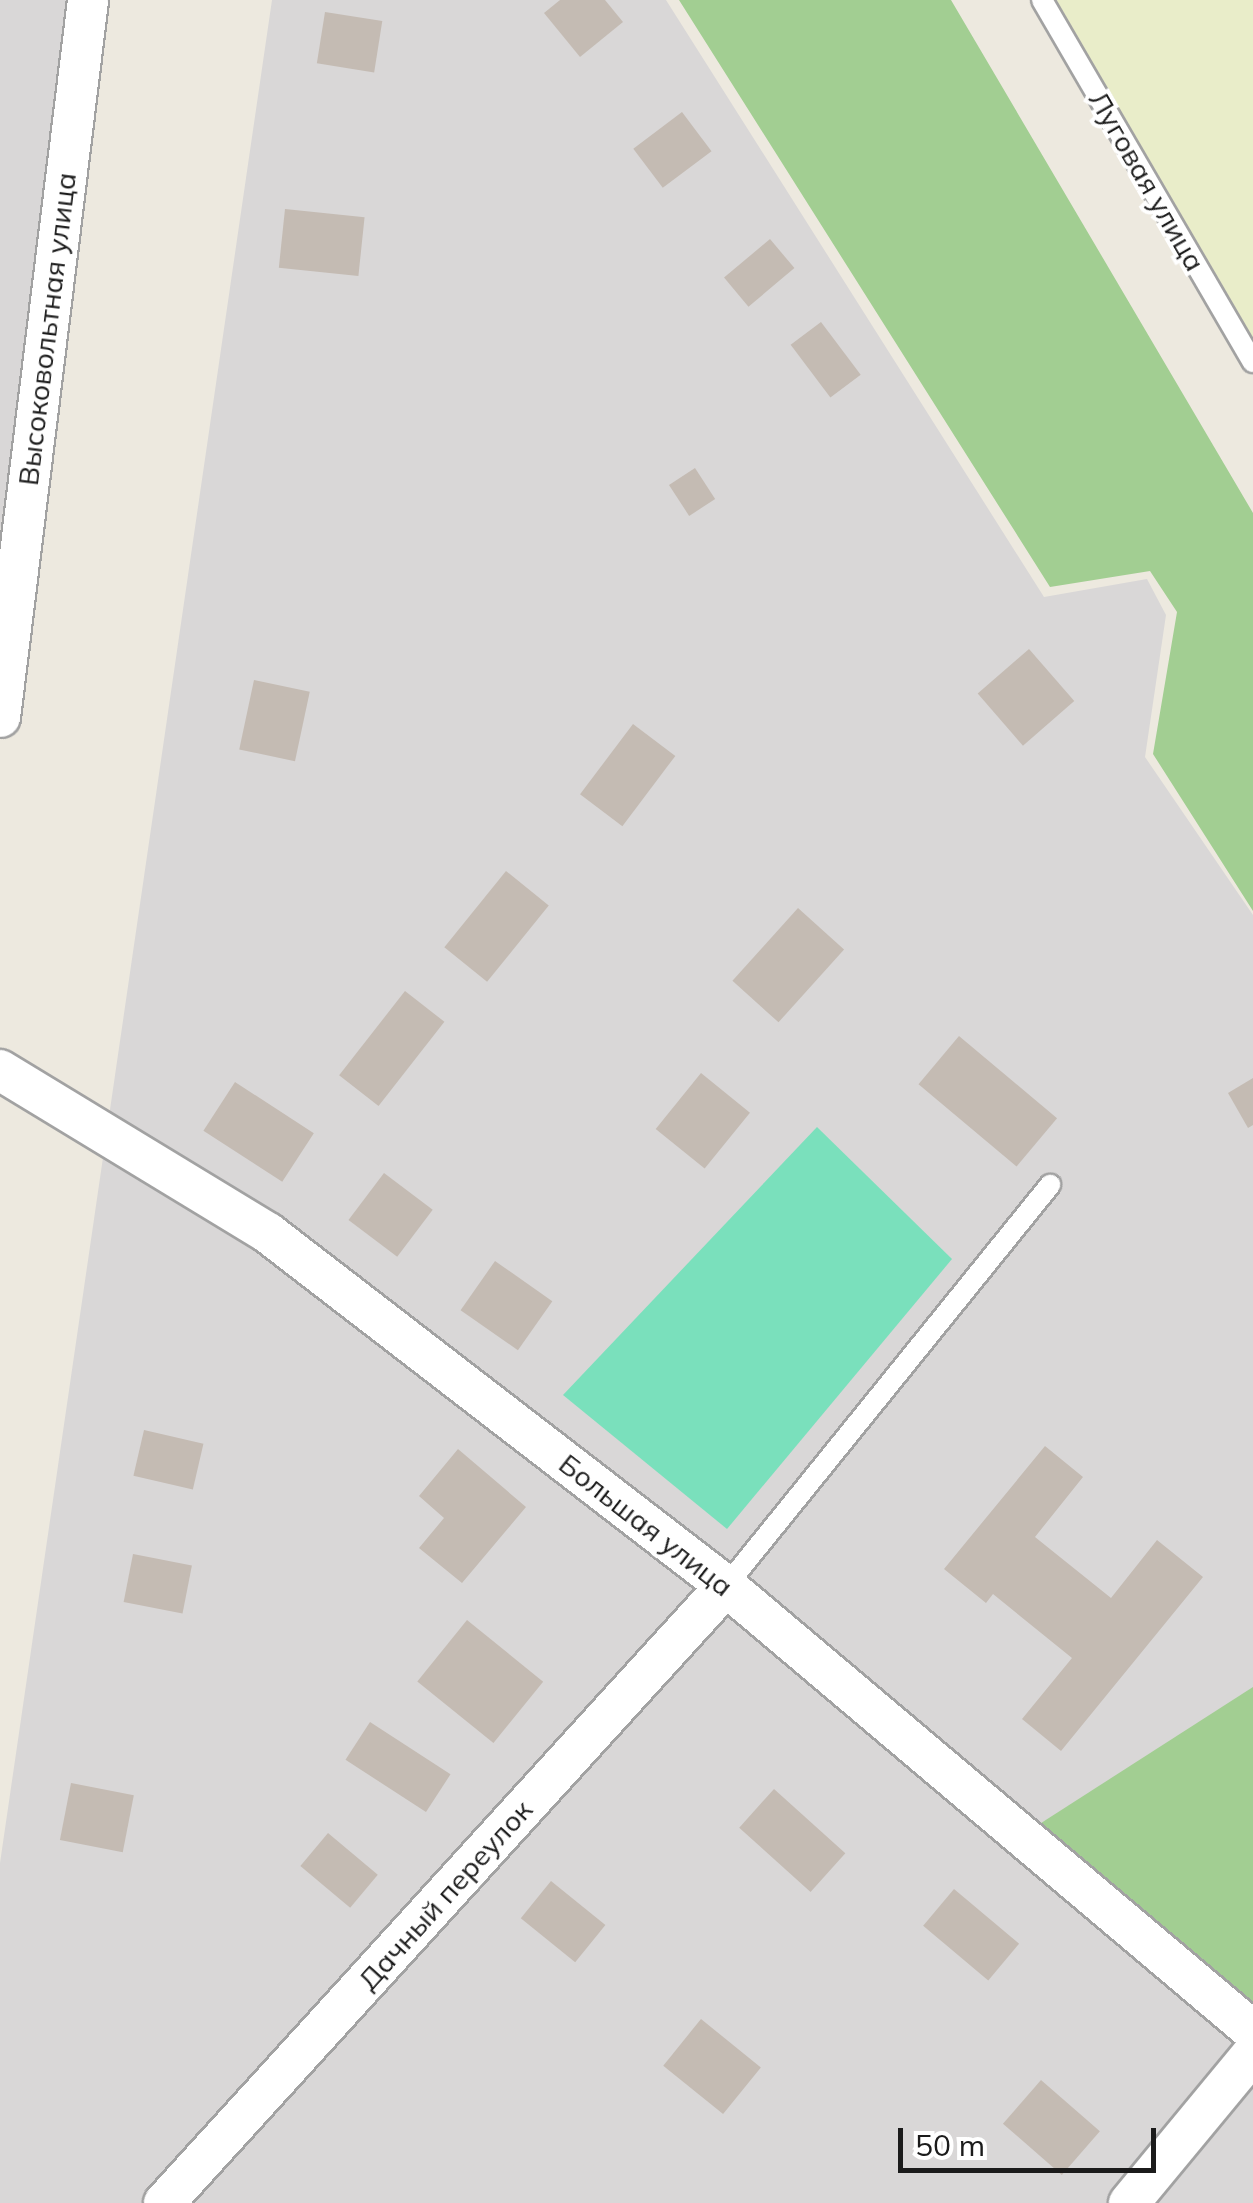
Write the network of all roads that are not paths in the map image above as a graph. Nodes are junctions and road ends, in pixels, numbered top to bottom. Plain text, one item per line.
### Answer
1 (88, 0) edge
2 (1042, 0) edge
3 (1253, 362) edge
4 (0, 717) edge
5 (0, 1070) edge
6 (1050, 1185) dead end
7 (726, 1586) junction
8 (1253, 2031) edge
9 (1253, 2054) edge
10 (164, 2203) edge
11 (1129, 2203) edge

1 - 4 street, Высоковольтная улица
2 - 3 lane, Луговая улица
5 - 7 street, Большая улица
6 - 7 lane
7 - 8 street, Большая улица
7 - 10 street, Дачный переулок
9 - 11 street

